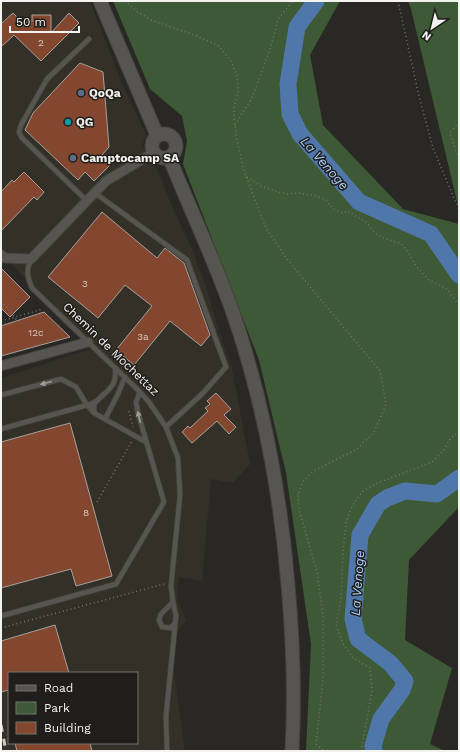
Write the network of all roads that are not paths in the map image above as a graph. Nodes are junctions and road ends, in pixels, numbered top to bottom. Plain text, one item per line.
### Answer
1 (100, 1) edge
2 (90, 39) dead end
3 (157, 135) junction
4 (153, 153) junction
5 (169, 157) junction
6 (95, 193) junction
7 (87, 201) junction
8 (1, 255) edge
9 (31, 259) junction
10 (88, 342) junction
11 (1, 366) edge
12 (115, 368) junction
13 (125, 377) junction
14 (140, 392) junction
15 (1, 395) edge
16 (98, 400) junction
17 (87, 405) junction
18 (94, 413) junction
19 (105, 419) junction
20 (166, 427) junction
21 (1, 429) edge
22 (146, 442) junction
23 (173, 602) junction
24 (1, 616) edge
25 (175, 623) junction
26 (167, 751) edge
27 (292, 751) edge

1 - 3 main road
2 - 7 lane
3 - 4 main road
3 - 5 main road
4 - 5 main road
4 - 6 street
5 - 27 main road
6 - 7 street
6 - 20 lane
7 - 9 street
8 - 9 street
9 - 10 lane, Chemin de Mochettaz
10 - 11 street
10 - 12 lane, Chemin de Mochettaz
12 - 13 lane, Chemin de Mochettaz
12 - 16 lane
13 - 14 lane, Chemin de Mochettaz
13 - 19 lane
14 - 20 lane, Chemin de Mochettaz
22 -> 14 lane
17 -> 15 lane
16 - 17 lane
16 - 18 lane
17 - 18 lane
17 - 21 lane
18 - 19 lane
19 - 22 lane
20 - 23 lane, Chemin de Mochettaz
22 - 24 lane
23 - 25 lane, Chemin de Mochettaz
23 - 25 lane
25 - 26 lane, Chemin de Mochettaz

